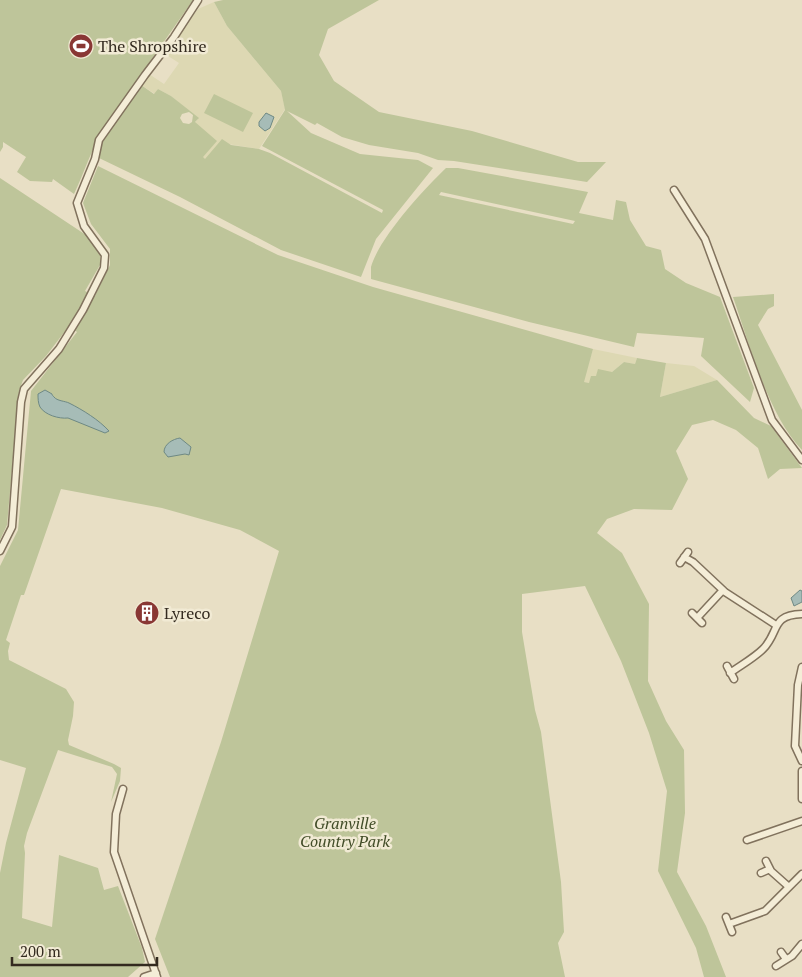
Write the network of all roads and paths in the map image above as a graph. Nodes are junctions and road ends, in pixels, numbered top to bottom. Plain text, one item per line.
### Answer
1 (199, 0) edge
2 (674, 190) dead end
3 (802, 460) edge
4 (0, 551) edge
5 (684, 557) dead end
6 (723, 590) junction
7 (692, 613) dead end
8 (802, 614) edge
9 (776, 625) junction
10 (802, 667) edge
11 (730, 673) dead end
12 (802, 761) edge
13 (802, 770) edge
14 (123, 789) dead end
15 (802, 799) edge
16 (802, 821) edge
17 (756, 837) junction
18 (746, 840) dead end
19 (758, 845) dead end
20 (766, 861) dead end
21 (770, 868) junction
22 (761, 873) dead end
23 (802, 874) edge
24 (788, 887) junction
25 (726, 917) dead end
26 (729, 924) junction
27 (732, 932) dead end
28 (802, 944) edge
29 (781, 952) dead end
30 (786, 960) junction
31 (776, 966) dead end
32 (156, 975) edge
33 (144, 977) edge

1 - 4 street
2 - 3 street
5 - 6 street
6 - 7 street
6 - 9 street
8 - 9 street
9 - 11 street
10 - 12 street
13 - 15 street
14 - 32 street
16 - 17 street
17 - 18 street
17 - 19 street
20 - 21 street
21 - 22 street
21 - 24 street
23 - 24 street
24 - 26 street
25 - 26 street
26 - 27 street
28 - 30 street
29 - 30 street
30 - 31 street
32 - 33 street

